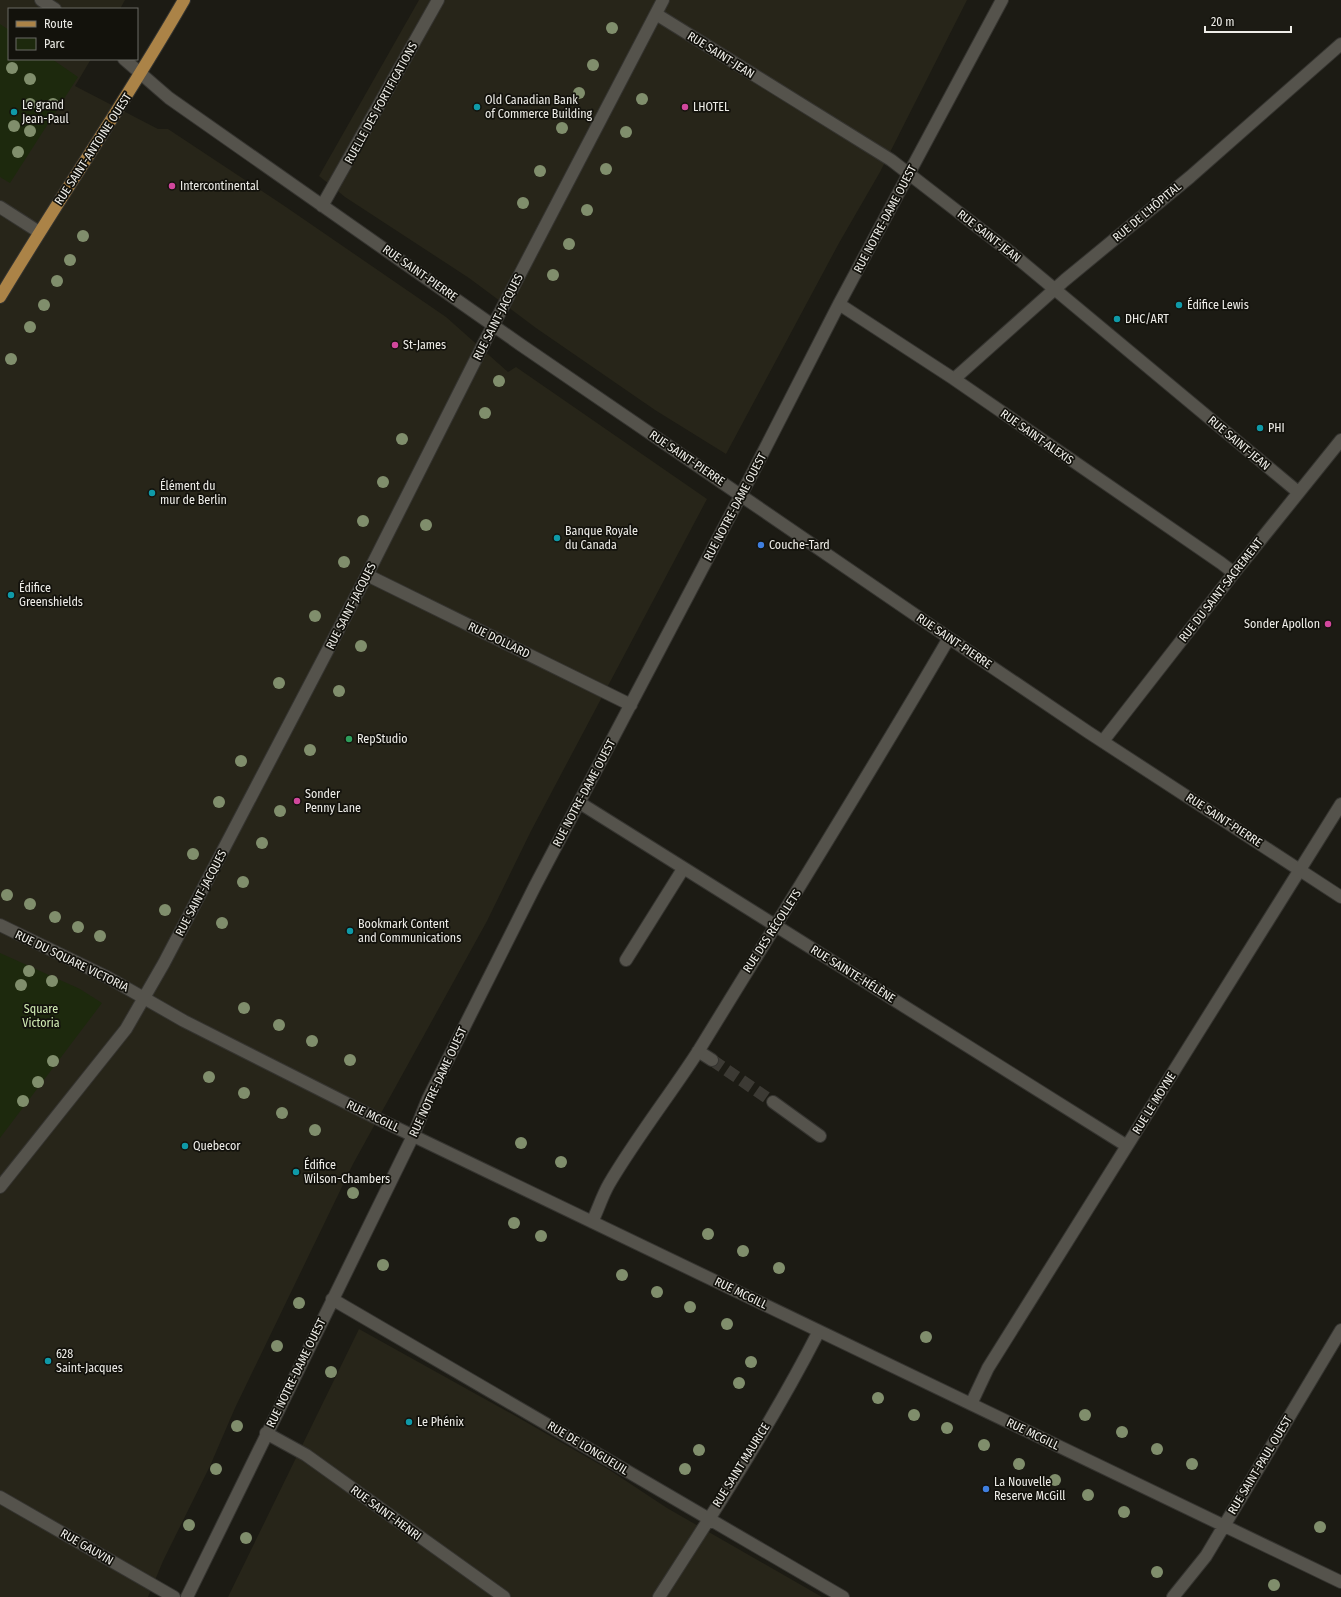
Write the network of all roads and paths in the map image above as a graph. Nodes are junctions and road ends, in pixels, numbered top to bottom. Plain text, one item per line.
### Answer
1 (41, 0) edge
2 (184, 0) edge
3 (438, 0) edge
4 (663, 0) edge
5 (1002, 0) edge
6 (53, 8) edge
7 (656, 14) junction
8 (1341, 44) edge
9 (125, 60) edge
10 (141, 74) junction
11 (908, 175) junction
12 (322, 206) junction
13 (0, 207) edge
14 (39, 232) junction
15 (1055, 290) junction
16 (0, 297) edge
17 (839, 304) junction
18 (494, 326) junction
19 (954, 379) junction
20 (1341, 440) edge
21 (1298, 492) junction
22 (741, 495) junction
23 (1234, 573) junction
24 (368, 575) junction
25 (949, 638) junction
26 (631, 705) junction
27 (1103, 741) junction
28 (580, 803) junction
29 (1341, 804) edge
30 (683, 869) junction
31 (1299, 870) junction
32 (1341, 897) edge
33 (0, 925) edge
34 (775, 925) junction
35 (626, 960) dead end
36 (144, 997) junction
37 (698, 1051) junction
38 (712, 1060) tunnel mouth
39 (773, 1102) tunnel mouth
40 (413, 1136) junction
41 (820, 1136) dead end
42 (1127, 1146) junction
43 (0, 1188) edge
44 (592, 1222) junction
45 (332, 1299) junction
46 (1341, 1330) edge
47 (819, 1331) junction
48 (971, 1404) junction
49 (266, 1433) junction
50 (0, 1497) edge
51 (709, 1518) junction
52 (1224, 1526) junction
53 (1341, 1582) edge
54 (174, 1597) edge
55 (187, 1597) edge
56 (504, 1597) edge
57 (659, 1597) edge
58 (843, 1597) edge
59 (1174, 1597) edge

1 - 6 street
2 - 10 main road, RUE SAINT-ANTOINE OUEST
3 - 12 street, RUELLE DES FORTIFICATIONS
4 - 7 street, RUE SAINT-JACQUES
5 - 11 street, RUE NOTRE-DAME OUEST
7 - 11 street, RUE SAINT-JEAN
7 - 18 street, RUE SAINT-JACQUES
8 - 15 street, RUE DE L'HÔPITAL
9 - 10 street, RUE SAINT-PIERRE
10 - 12 street, RUE SAINT-PIERRE
10 - 14 main road, RUE SAINT-ANTOINE OUEST
11 - 15 street, RUE SAINT-JEAN
11 - 17 street, RUE NOTRE-DAME OUEST
12 - 18 street, RUE SAINT-PIERRE
13 - 14 street
14 - 16 main road, RUE SAINT-ANTOINE OUEST
15 - 19 street, RUE DE L'HÔPITAL
15 - 21 street, RUE SAINT-JEAN
17 - 19 street, RUE SAINT-ALEXIS
17 - 22 street, RUE NOTRE-DAME OUEST
18 - 22 street, RUE SAINT-PIERRE
18 - 24 street, RUE SAINT-JACQUES
19 - 23 street, RUE SAINT-ALEXIS
20 - 21 street, RUE DU SAINT-SACREMENT
21 - 23 street, RUE DU SAINT-SACREMENT
22 - 25 street, RUE SAINT-PIERRE
22 - 26 street, RUE NOTRE-DAME OUEST
23 - 27 street, RUE DU SAINT-SACREMENT
24 - 26 street, RUE DOLLARD
24 - 36 street, RUE SAINT-JACQUES
25 - 27 street, RUE SAINT-PIERRE
25 - 34 street, RUE DES RÉCOLLETS
26 - 28 street, RUE NOTRE-DAME OUEST
27 - 31 street, RUE SAINT-PIERRE
28 - 30 street, RUE SAINTE-HÉLÈNE
28 - 40 street, RUE NOTRE-DAME OUEST
29 - 31 street, RUE LE MOYNE
30 - 34 street, RUE SAINTE-HÉLÈNE
30 - 35 street
31 - 32 street, RUE SAINT-PIERRE
31 - 42 street, RUE LE MOYNE
33 - 36 street, RUE DU SQUARE VICTORIA
34 - 37 street, RUE DES RÉCOLLETS
34 - 42 street, RUE SAINTE-HÉLÈNE
36 - 40 street, RUE MCGILL
36 - 43 street, RUE SAINT-JACQUES
37 - 38 street
37 - 44 street, RUE DES RÉCOLLETS
39 - 41 street
40 - 44 street, RUE MCGILL
40 - 45 street, RUE NOTRE-DAME OUEST
42 - 48 street, RUE LE MOYNE
44 - 47 street, RUE MCGILL
45 - 49 street, RUE NOTRE-DAME OUEST
45 - 51 street, RUE DE LONGUEUIL
46 - 52 street, RUE SAINT-PAUL OUEST
47 - 48 street, RUE MCGILL
47 - 51 street, RUE SAINT MAURICE
48 - 52 street, RUE MCGILL
49 - 55 street, RUE NOTRE-DAME OUEST
49 - 56 street, RUE SAINT-HENRI
50 - 54 street, RUE GAUVIN
51 - 57 street, RUE SAINT MAURICE
51 - 58 street, RUE DE LONGUEUIL
52 - 53 street, RUE MCGILL
52 - 59 street, RUE SAINT-PAUL OUEST

